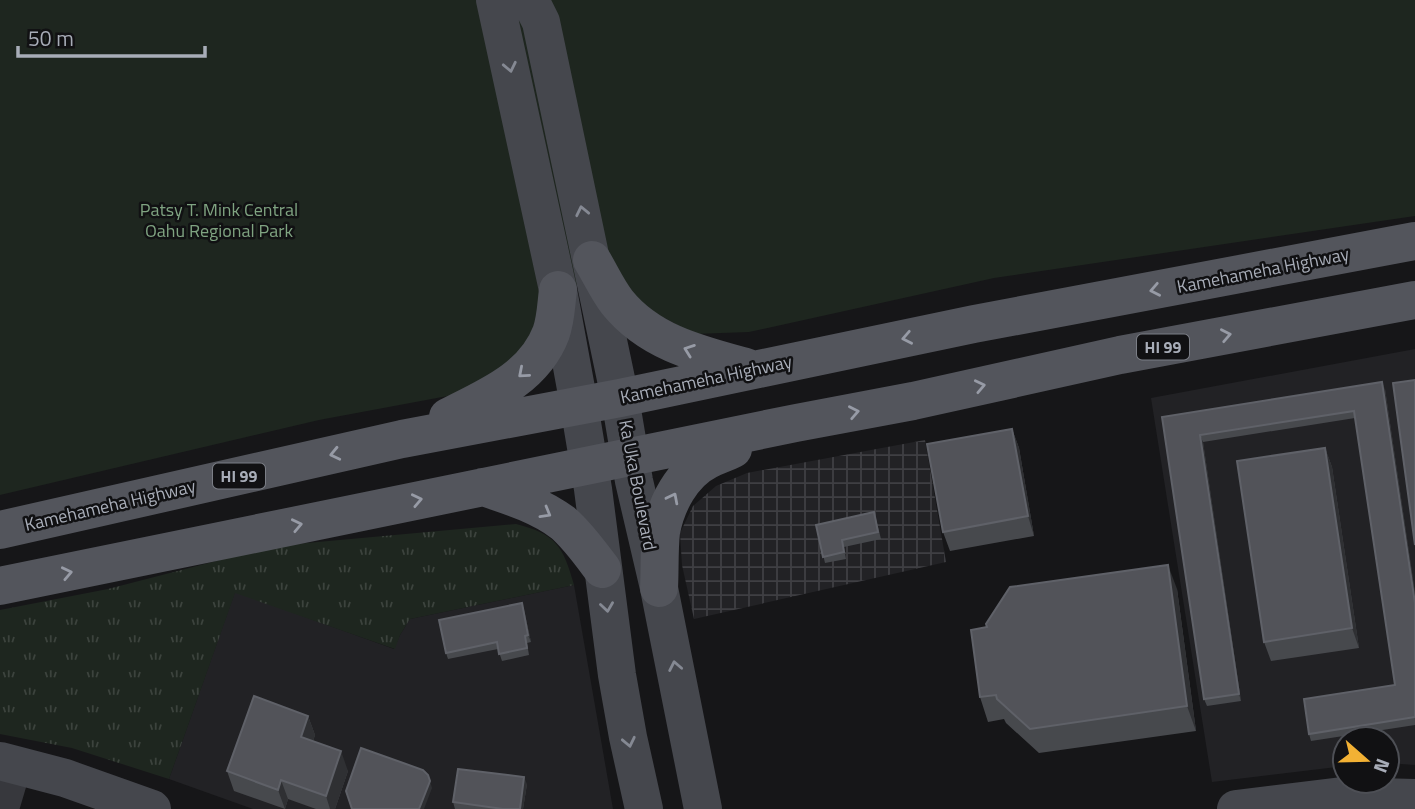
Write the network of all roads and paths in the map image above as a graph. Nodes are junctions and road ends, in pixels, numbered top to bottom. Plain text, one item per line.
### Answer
1 (495, 0) edge
2 (530, 0) edge
3 (1415, 241) edge
4 (592, 260) junction
5 (558, 290) junction
6 (1415, 300) edge
7 (755, 369) junction
8 (620, 398) junction
9 (579, 405) junction
10 (796, 423) junction
11 (402, 439) junction
12 (631, 458) junction
13 (589, 466) junction
14 (483, 487) junction
15 (0, 530) edge
16 (602, 569) junction
17 (0, 586) edge
18 (659, 588) junction
19 (9, 763) edge
20 (1415, 798) edge
21 (5, 809) edge
22 (152, 809) edge
23 (644, 809) edge
24 (703, 809) edge
25 (1236, 809) edge

1 -> 5 street
4 -> 2 street, Ka Uka Boulevard
3 -> 7 main road, Kamehameha Highway / HI 99
7 -> 4 main road
4 - 8 street, Ka Uka Boulevard
5 - 9 street
5 -> 11 main road
10 -> 6 main road, HI 99
7 - 8 main road, Kamehameha Highway / HI 99
8 - 9 main road, Kamehameha Highway / HI 99
8 - 12 street, Ka Uka Boulevard
9 - 11 main road, Kamehameha Highway / HI 99
9 - 13 street
10 - 12 main road, HI 99
18 -> 10 main road
11 -> 15 main road, Kamehameha Highway / HI 99
12 - 13 main road, HI 99
12 - 18 street, Ka Uka Boulevard
13 - 14 main road, HI 99
13 - 16 street
14 -> 16 main road
17 -> 14 main road, HI 99
16 -> 23 street
24 -> 18 street, Ka Uka Boulevard
19 - 21 street
19 - 22 street
20 - 25 street

